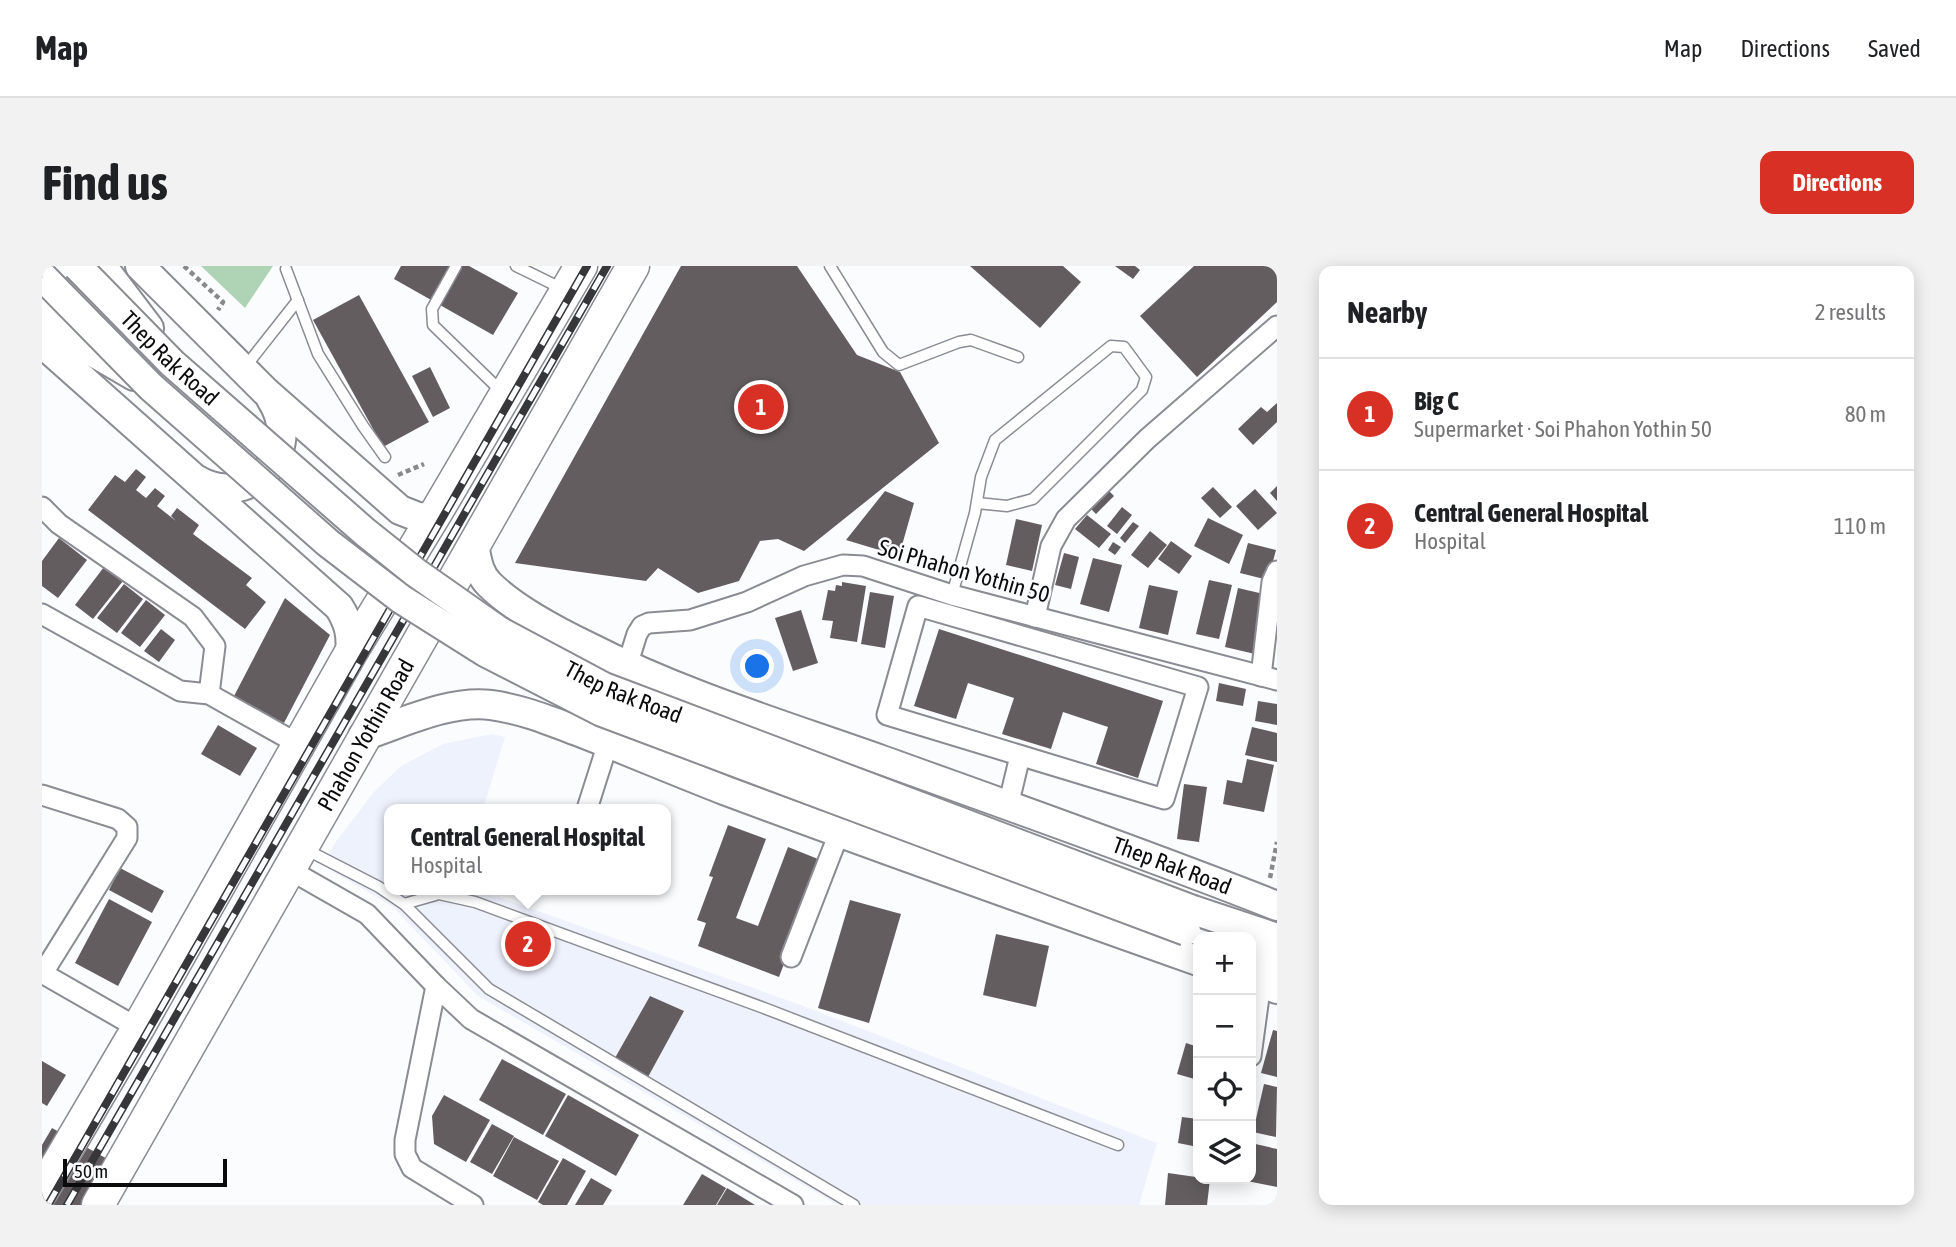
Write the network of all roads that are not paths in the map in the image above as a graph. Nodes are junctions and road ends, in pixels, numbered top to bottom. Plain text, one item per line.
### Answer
1 (77, 266) edge
2 (102, 266) edge
3 (140, 266) edge
4 (456, 266) edge
5 (516, 266) edge
6 (633, 266) edge
7 (830, 266) edge
8 (286, 269) dead end
9 (42, 276) edge
10 (574, 279) edge
11 (298, 300) junction
12 (42, 312) edge
13 (1277, 326) edge
14 (42, 337) edge
15 (52, 352) edge
16 (1018, 357) dead end
17 (172, 363) junction
18 (243, 370) junction
19 (151, 387) junction
20 (265, 391) junction
21 (505, 395) junction
22 (385, 457) dead end
23 (184, 471) junction
24 (977, 503) junction
25 (42, 507) edge
26 (433, 518) junction
27 (474, 545) junction
28 (1275, 579) edge
29 (953, 595) junction
30 (42, 614) edge
31 (1035, 617) junction
32 (351, 654) junction
33 (626, 666) junction
34 (1269, 678) edge
35 (209, 694) junction
36 (702, 698) junction
37 (363, 736) junction
38 (608, 743) junction
39 (300, 745) junction
40 (1020, 756) junction
41 (673, 771) junction
42 (42, 795) edge
43 (589, 804) edge
44 (1008, 806) junction
45 (839, 833) junction
46 (297, 859) junction
47 (384, 890) edge
48 (391, 895) edge
49 (436, 895) edge
50 (444, 895) edge
51 (1271, 903) edge
52 (404, 904) junction
53 (1194, 926) edge
54 (1277, 938) edge
55 (791, 957) dead end
56 (1193, 959) edge
57 (1256, 964) edge
58 (43, 973) edge
59 (1266, 979) edge
60 (436, 986) junction
61 (138, 1028) junction
62 (1256, 1030) edge
63 (1118, 1145) dead end
64 (42, 1191) edge
65 (98, 1205) edge
66 (473, 1205) edge
67 (793, 1205) edge
68 (854, 1205) edge

1 - 17 main road, Thep Rak Road, bridge
2 - 17 main road, bridge
3 - 18 main road, Thep Rak Road
4 - 21 lane
5 - 10 lane
6 - 27 main road, Phahon Yothin Road
7 - 16 lane
8 - 11 lane
9 - 19 main road, Thep Rak Road, bridge
10 - 21 main road
11 - 18 lane
11 - 22 lane
12 - 19 main road, bridge
13 - 31 street
14 - 15 main road
15 - 23 main road
17 - 53 main road, Thep Rak Road, bridge
18 - 20 main road, Thep Rak Road
19 - 53 main road, Thep Rak Road, bridge
20 - 23 main road
20 - 26 main road, Thep Rak Road
21 - 26 main road
23 - 32 main road
24 - 24 lane
24 - 29 lane
25 - 35 street
26 - 32 main road
27 - 33 main road, Thep Rak Road
27 - 37 main road, Phahon Yothin Road
28 - 34 street
29 - 31 street, Soi Phahon Yothin 50
29 - 33 street, Soi Phahon Yothin 50
30 - 35 street
31 - 34 street, Soi Phahon Yothin 50
32 - 39 main road
33 - 36 main road, Thep Rak Road
35 - 39 street
36 - 41 main road
36 - 44 main road, Thep Rak Road
37 - 38 main road
37 - 46 main road, Phahon Yothin Road
38 - 41 main road
38 - 43 street
39 - 61 main road
40 - 40 street
40 - 44 street
41 - 45 main road
42 - 58 street
44 - 51 main road, Thep Rak Road
45 - 55 street
45 - 56 main road
46 - 47 lane
46 - 60 street
46 - 65 main road, Phahon Yothin Road
48 - 52 lane
49 - 52 lane
50 - 63 lane
52 - 68 lane
53 - 54 main road, Thep Rak Road
57 - 59 main road
58 - 61 street
59 - 62 street
60 - 66 street
60 - 67 street
61 - 64 main road

